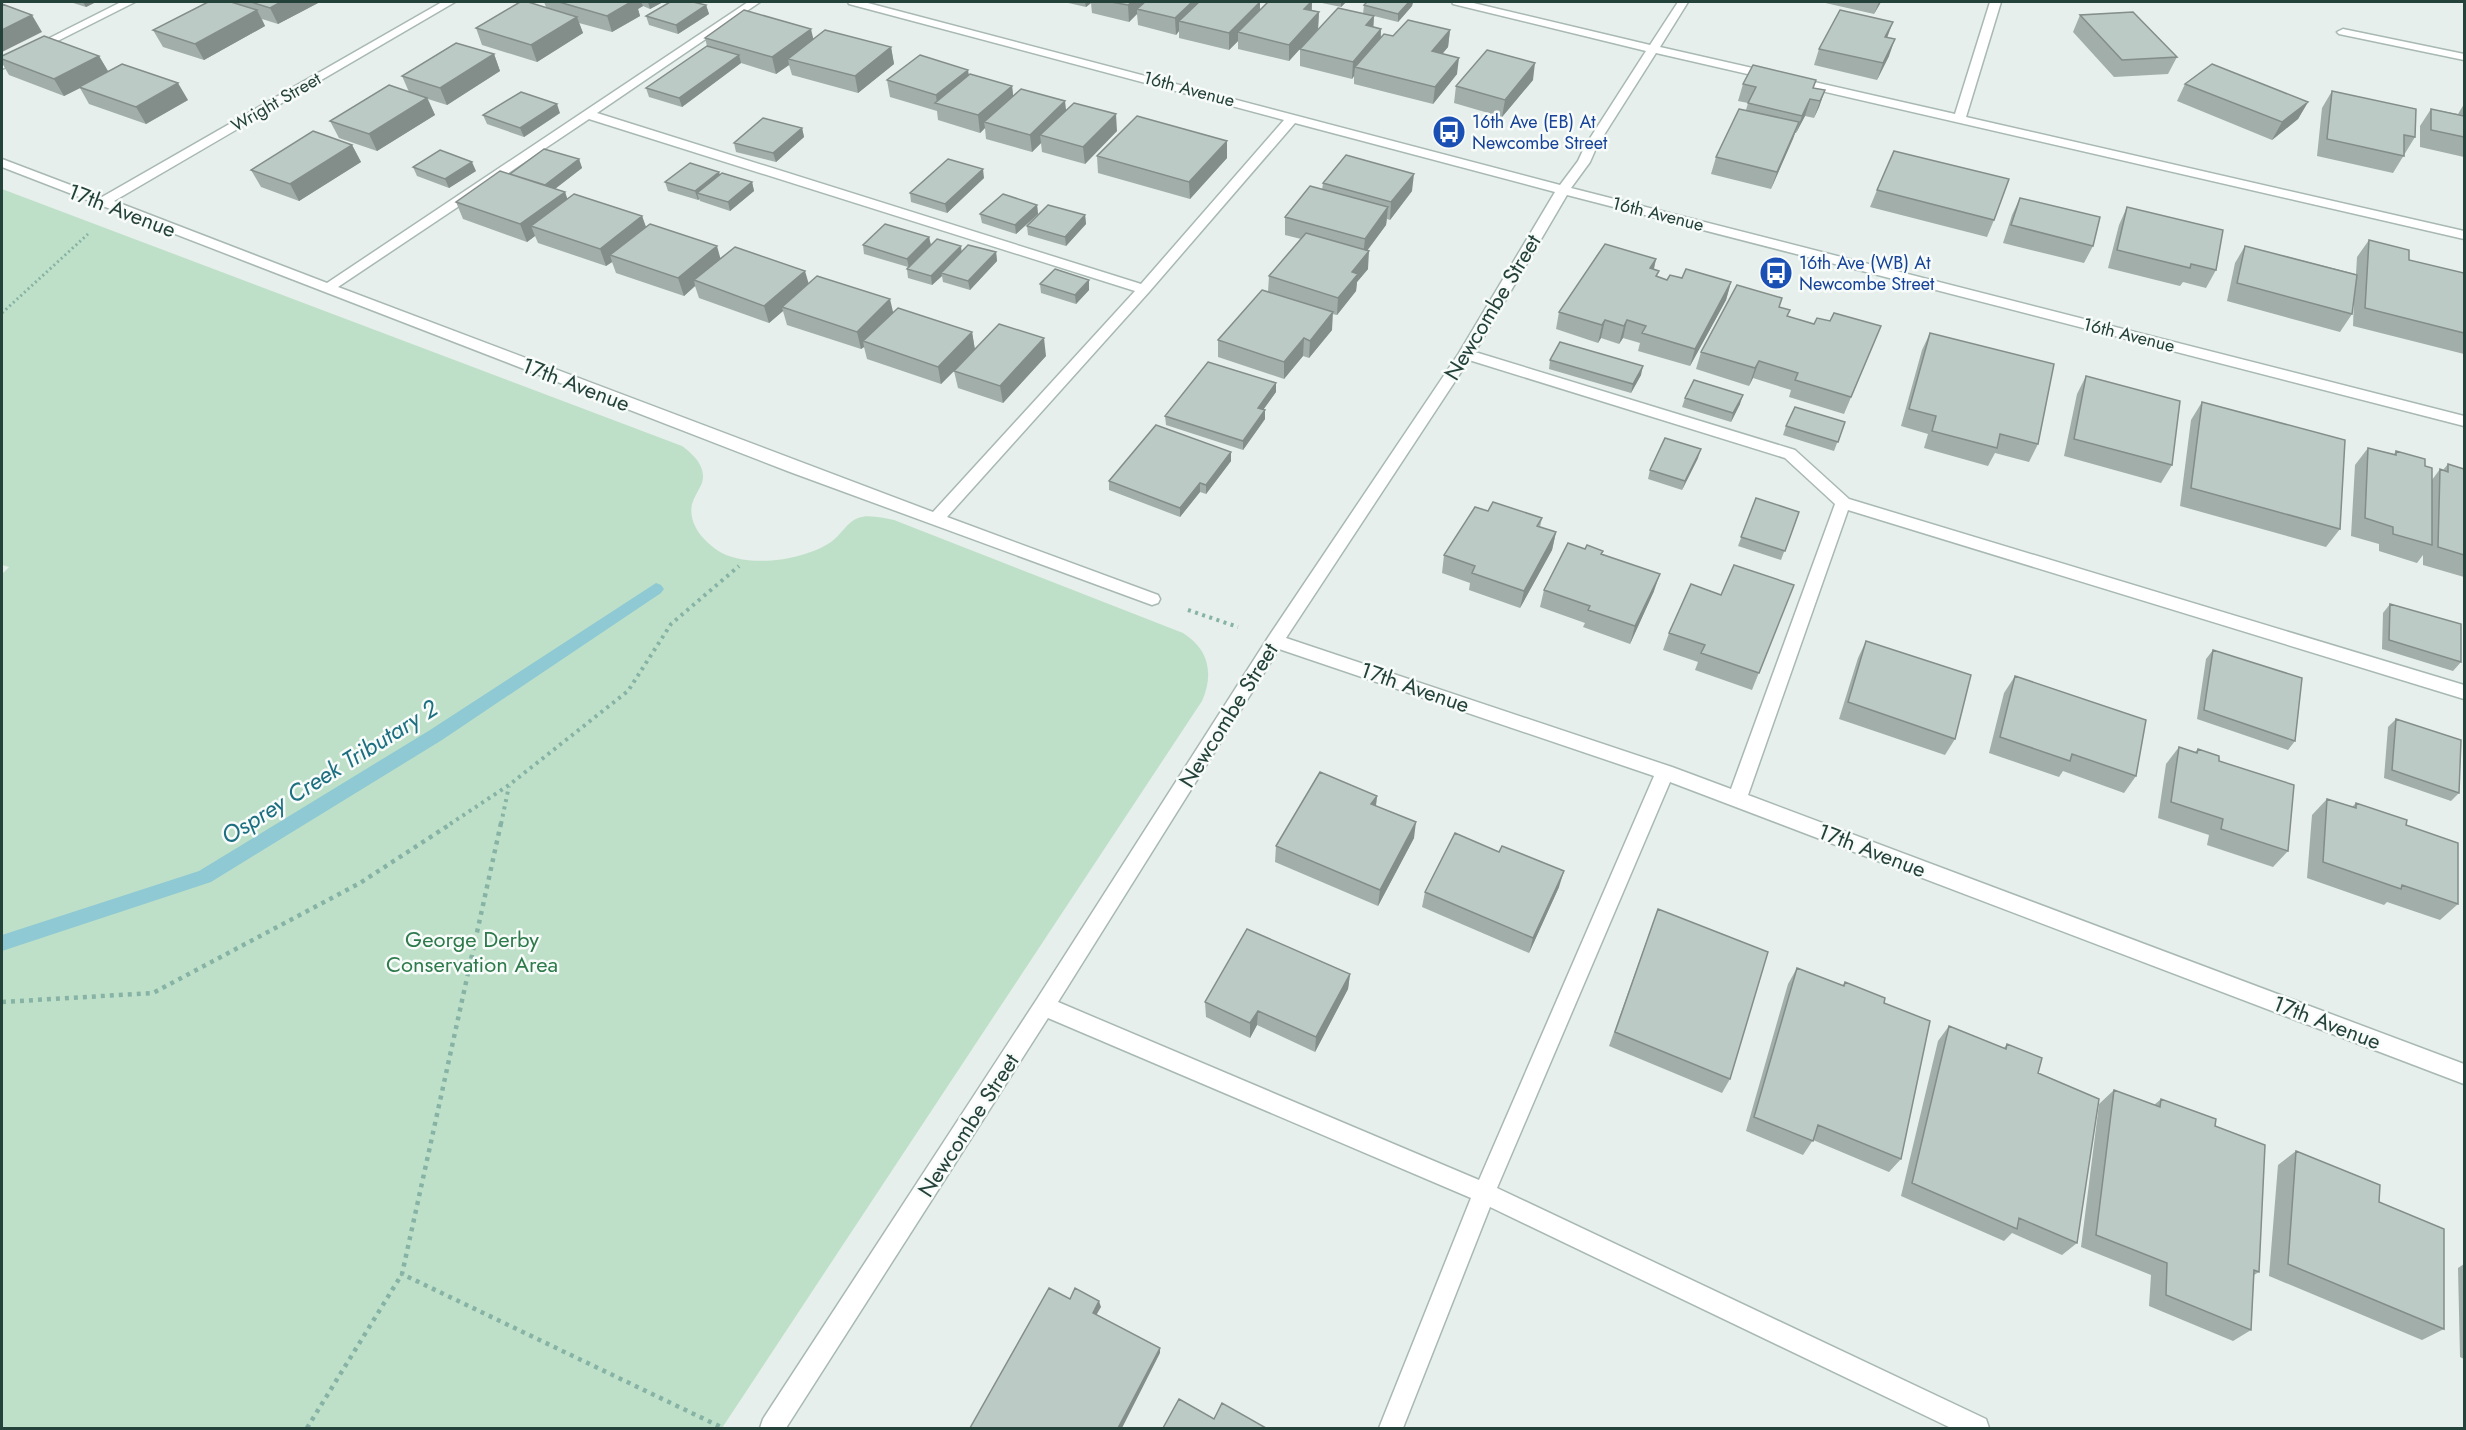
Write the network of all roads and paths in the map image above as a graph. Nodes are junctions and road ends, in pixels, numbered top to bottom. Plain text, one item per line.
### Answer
1 (129, 2) edge
2 (449, 2) edge
3 (755, 2) edge
4 (853, 2) edge
5 (1457, 2) edge
6 (1683, 2) edge
7 (1996, 2) edge
8 (2343, 32) dead end
9 (1654, 49) junction
10 (2464, 57) edge
11 (2, 66) edge
12 (589, 115) junction
13 (1293, 117) junction
14 (1960, 118) junction
15 (2, 163) edge
16 (1563, 190) junction
17 (102, 202) junction
18 (94, 229) dead end
19 (2464, 235) edge
20 (328, 288) junction
21 (1144, 289) junction
22 (2, 312) edge
23 (1466, 354) junction
24 (2464, 421) edge
25 (1843, 503) junction
26 (935, 520) junction
27 (739, 566) dead end
28 (1152, 599) joint
29 (1275, 641) junction
30 (2464, 692) edge
31 (1665, 772) junction
32 (509, 785) junction
33 (1737, 799) junction
34 (2, 1002) edge
35 (1044, 1006) junction
36 (2464, 1074) edge
37 (1484, 1193) junction
38 (402, 1274) junction
39 (307, 1428) edge
40 (723, 1428) edge
41 (772, 1428) edge
42 (1391, 1428) edge
43 (1977, 1428) edge

1 - 11 street
2 - 17 street, Wright Street
3 - 12 street
4 - 13 street, 16th Avenue
5 - 9 street
6 - 9 street, Newcombe Street
7 - 14 street
8 - 10 street
9 - 14 street
9 - 16 street, Newcombe Street
12 - 20 street
12 - 21 street
13 - 16 street, 16th Avenue
13 - 21 street
14 - 19 street
15 - 17 street, 17th Avenue
16 - 23 street, Newcombe Street
16 - 24 street, 16th Avenue
17 - 20 street, 17th Avenue
18 - 22 path
20 - 26 street, 17th Avenue
21 - 26 street
23 - 25 street
23 - 29 street, Newcombe Street
25 - 30 street
25 - 33 street
26 - 28 street, 17th Avenue
27 - 32 path
28 - 29 path
29 - 31 street, 17th Avenue
29 - 35 street, Newcombe Street
31 - 33 street, 17th Avenue
31 - 37 street
32 - 34 path
32 - 38 path
33 - 36 street, 17th Avenue
35 - 37 street
35 - 41 street, Newcombe Street
37 - 42 street
37 - 43 street
38 - 39 path
38 - 40 path

